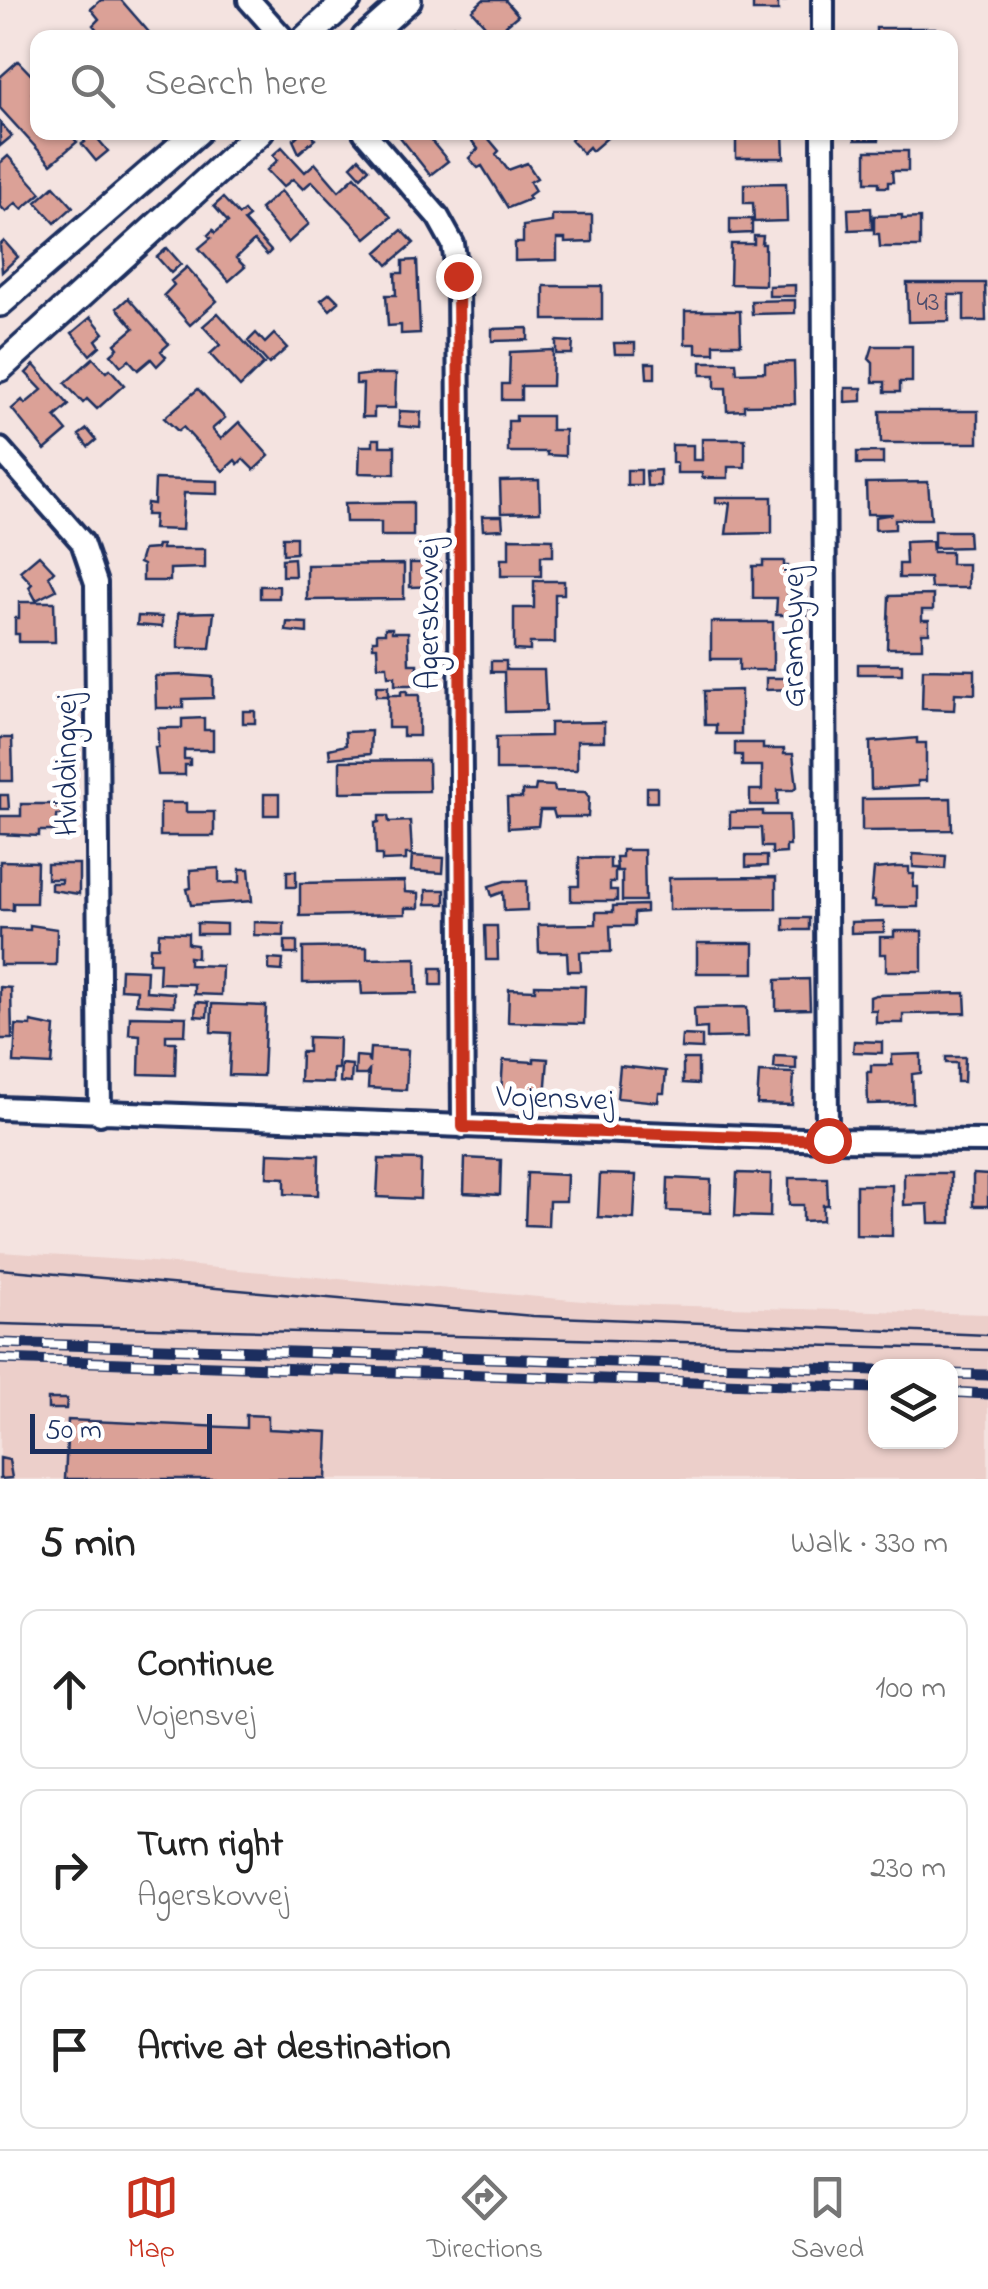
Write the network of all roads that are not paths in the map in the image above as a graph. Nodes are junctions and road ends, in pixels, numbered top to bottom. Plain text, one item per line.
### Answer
1 (249, 0) edge
2 (348, 0) edge
3 (408, 0) edge
4 (823, 0) edge
5 (276, 30) edge
6 (315, 30) edge
7 (374, 30) edge
8 (823, 30) edge
9 (188, 140) edge
10 (251, 140) edge
11 (371, 140) edge
12 (823, 140) edge
13 (0, 303) edge
14 (0, 368) edge
15 (0, 449) edge
16 (0, 1108) edge
17 (100, 1114) junction
18 (463, 1127) junction
19 (828, 1140) junction
20 (988, 1140) edge

1 - 5 street
2 - 6 street
3 - 7 street
4 - 8 street
9 - 13 street
10 - 14 street
11 - 18 street, Agerskovvej
12 - 19 street, Grambyvej
15 - 17 street, Hviddingvej
16 - 17 street, Vojensvej
17 - 18 street, Vojensvej
18 - 19 street, Vojensvej
19 - 20 street, Vojensvej

